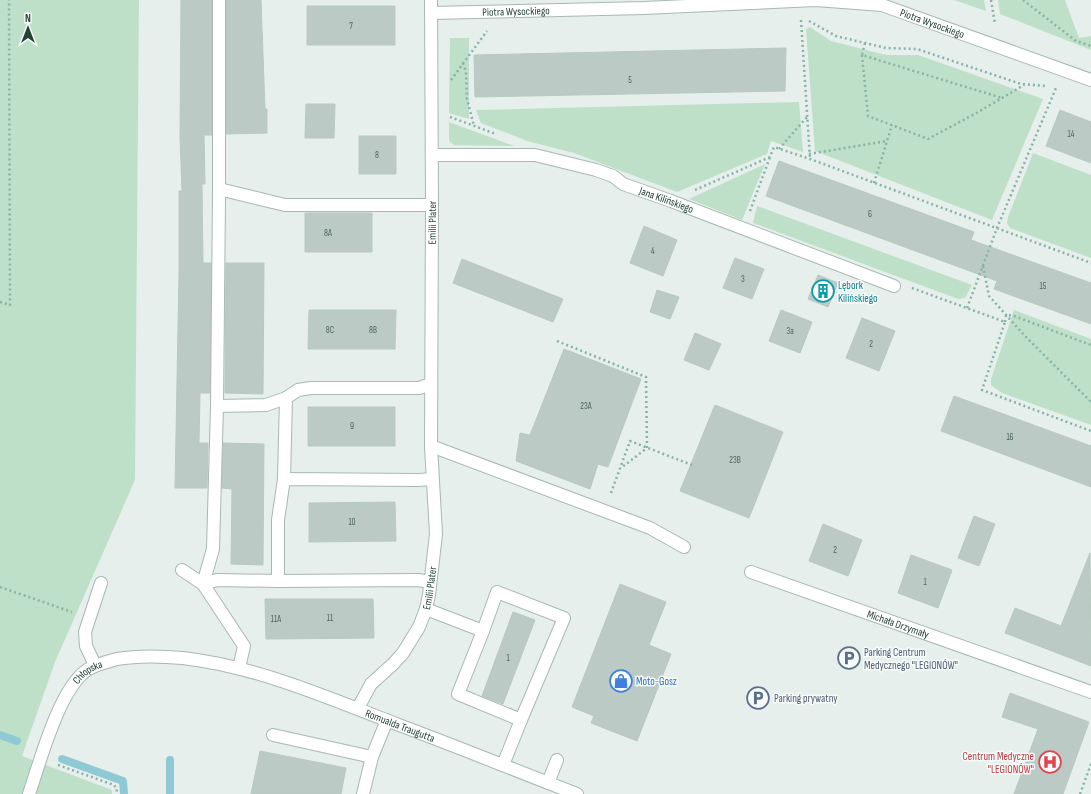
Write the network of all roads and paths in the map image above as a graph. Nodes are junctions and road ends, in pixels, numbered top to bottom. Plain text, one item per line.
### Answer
1 (9, 0) edge
2 (219, 0) edge
3 (431, 0) edge
4 (1023, 0) edge
5 (801, 1) edge
6 (431, 13) junction
7 (801, 20) junction
8 (488, 31) dead end
9 (865, 43) junction
10 (1091, 46) edge
11 (862, 55) junction
12 (463, 63) junction
13 (1091, 80) edge
14 (449, 84) dead end
15 (1025, 84) junction
16 (1056, 86) junction
17 (1063, 89) dead end
18 (1002, 98) junction
19 (444, 115) dead end
20 (807, 116) junction
21 (892, 125) junction
22 (474, 126) junction
23 (502, 137) dead end
24 (887, 141) junction
25 (779, 149) junction
26 (809, 154) junction
27 (432, 155) junction
28 (770, 157) junction
29 (810, 159) junction
30 (874, 183) junction
31 (219, 189) junction
32 (672, 201) junction
33 (432, 205) junction
34 (744, 228) junction
35 (997, 228) junction
36 (1091, 263) edge
37 (983, 266) junction
38 (894, 286) joint
39 (0, 302) edge
40 (967, 308) junction
41 (1006, 315) junction
42 (1005, 322) junction
43 (557, 341) dead end
44 (1091, 345) edge
45 (431, 384) junction
46 (286, 398) junction
47 (1091, 402) edge
48 (217, 406) junction
49 (1091, 431) edge
50 (430, 446) junction
51 (647, 448) junction
52 (692, 465) dead end
53 (621, 468) junction
54 (284, 479) junction
55 (432, 479) junction
56 (611, 494) dead end
57 (684, 547) dead end
58 (182, 570) dead end
59 (751, 572) dead end
60 (278, 581) junction
61 (430, 582) junction
62 (101, 583) dead end
63 (203, 584) junction
64 (0, 587) edge
65 (426, 609) junction
66 (89, 618) junction
67 (483, 631) junction
68 (221, 663) joint
69 (96, 665) junction
70 (239, 668) junction
71 (1091, 692) edge
72 (358, 708) junction
73 (387, 720) junction
74 (521, 720) junction
75 (273, 735) dead end
76 (372, 757) junction
77 (41, 758) junction
78 (557, 760) dead end
79 (1091, 764) edge
80 (504, 765) junction
81 (548, 783) junction
82 (29, 794) edge
83 (116, 794) edge
84 (364, 794) edge
85 (577, 794) edge
86 (1080, 794) edge

1 - 39 path
2 - 31 street
3 - 6 street, Emilii Plater
4 - 10 path
5 - 6 street, Piotra Wysockiego
5 - 7 path
5 - 13 street, Piotra Wysockiego
6 - 27 street, Emilii Plater
7 - 9 path
7 - 20 path
8 - 12 path
9 - 11 path
9 - 15 path
11 - 18 path
11 - 21 path
12 - 14 path
12 - 22 path
15 - 16 path
15 - 18 path
16 - 17 path
16 - 35 path
18 - 21 path
19 - 22 path
20 - 25 path
20 - 26 path
21 - 24 path
22 - 23 path
24 - 26 path
24 - 30 path
25 - 28 path
25 - 29 path
26 - 29 path
27 - 32 street, Jana Kilińskiego
27 - 33 street, Emilii Plater
28 - 32 path
28 - 34 path
29 - 30 path
30 - 35 path
31 - 33 street
31 - 48 street
32 - 34 street, Jana Kilińskiego
33 - 45 street, Emilii Plater
34 - 38 street, Jana Kilińskiego
35 - 36 path
35 - 37 path
37 - 40 path
37 - 41 path
38 - 40 path
40 - 42 path
41 - 42 path
41 - 44 path
41 - 47 path
42 - 49 path
43 - 51 path
45 - 46 street
45 - 50 street, Emilii Plater
46 - 48 street
46 - 54 street
48 - 63 street
50 - 55 street, Emilii Plater
50 - 57 street
51 - 52 path
51 - 53 path
51 - 53 path
53 - 56 path
54 - 55 street
54 - 60 street
55 - 61 street, Emilii Plater
58 - 63 street
59 - 71 street, Michała Drzymały
60 - 61 street
60 - 63 street
61 - 65 street, Emilii Plater
62 - 66 street
63 - 70 street
64 - 66 path
65 - 67 street
65 - 72 street, Emilii Plater
66 - 69 street
67 - 74 street
67 - 74 street
68 - 69 street, Chłopska
68 - 70 street, Romualda Traugutta
69 - 77 street, Chłopska
70 - 72 street, Romualda Traugutta
72 - 73 street, Romualda Traugutta
73 - 76 street
73 - 80 street, Romualda Traugutta
74 - 80 street
75 - 76 street
76 - 84 street
77 - 82 street, Chłopska
77 - 83 path
78 - 81 street
79 - 86 path
80 - 81 street, Romualda Traugutta
81 - 85 street, Romualda Traugutta

